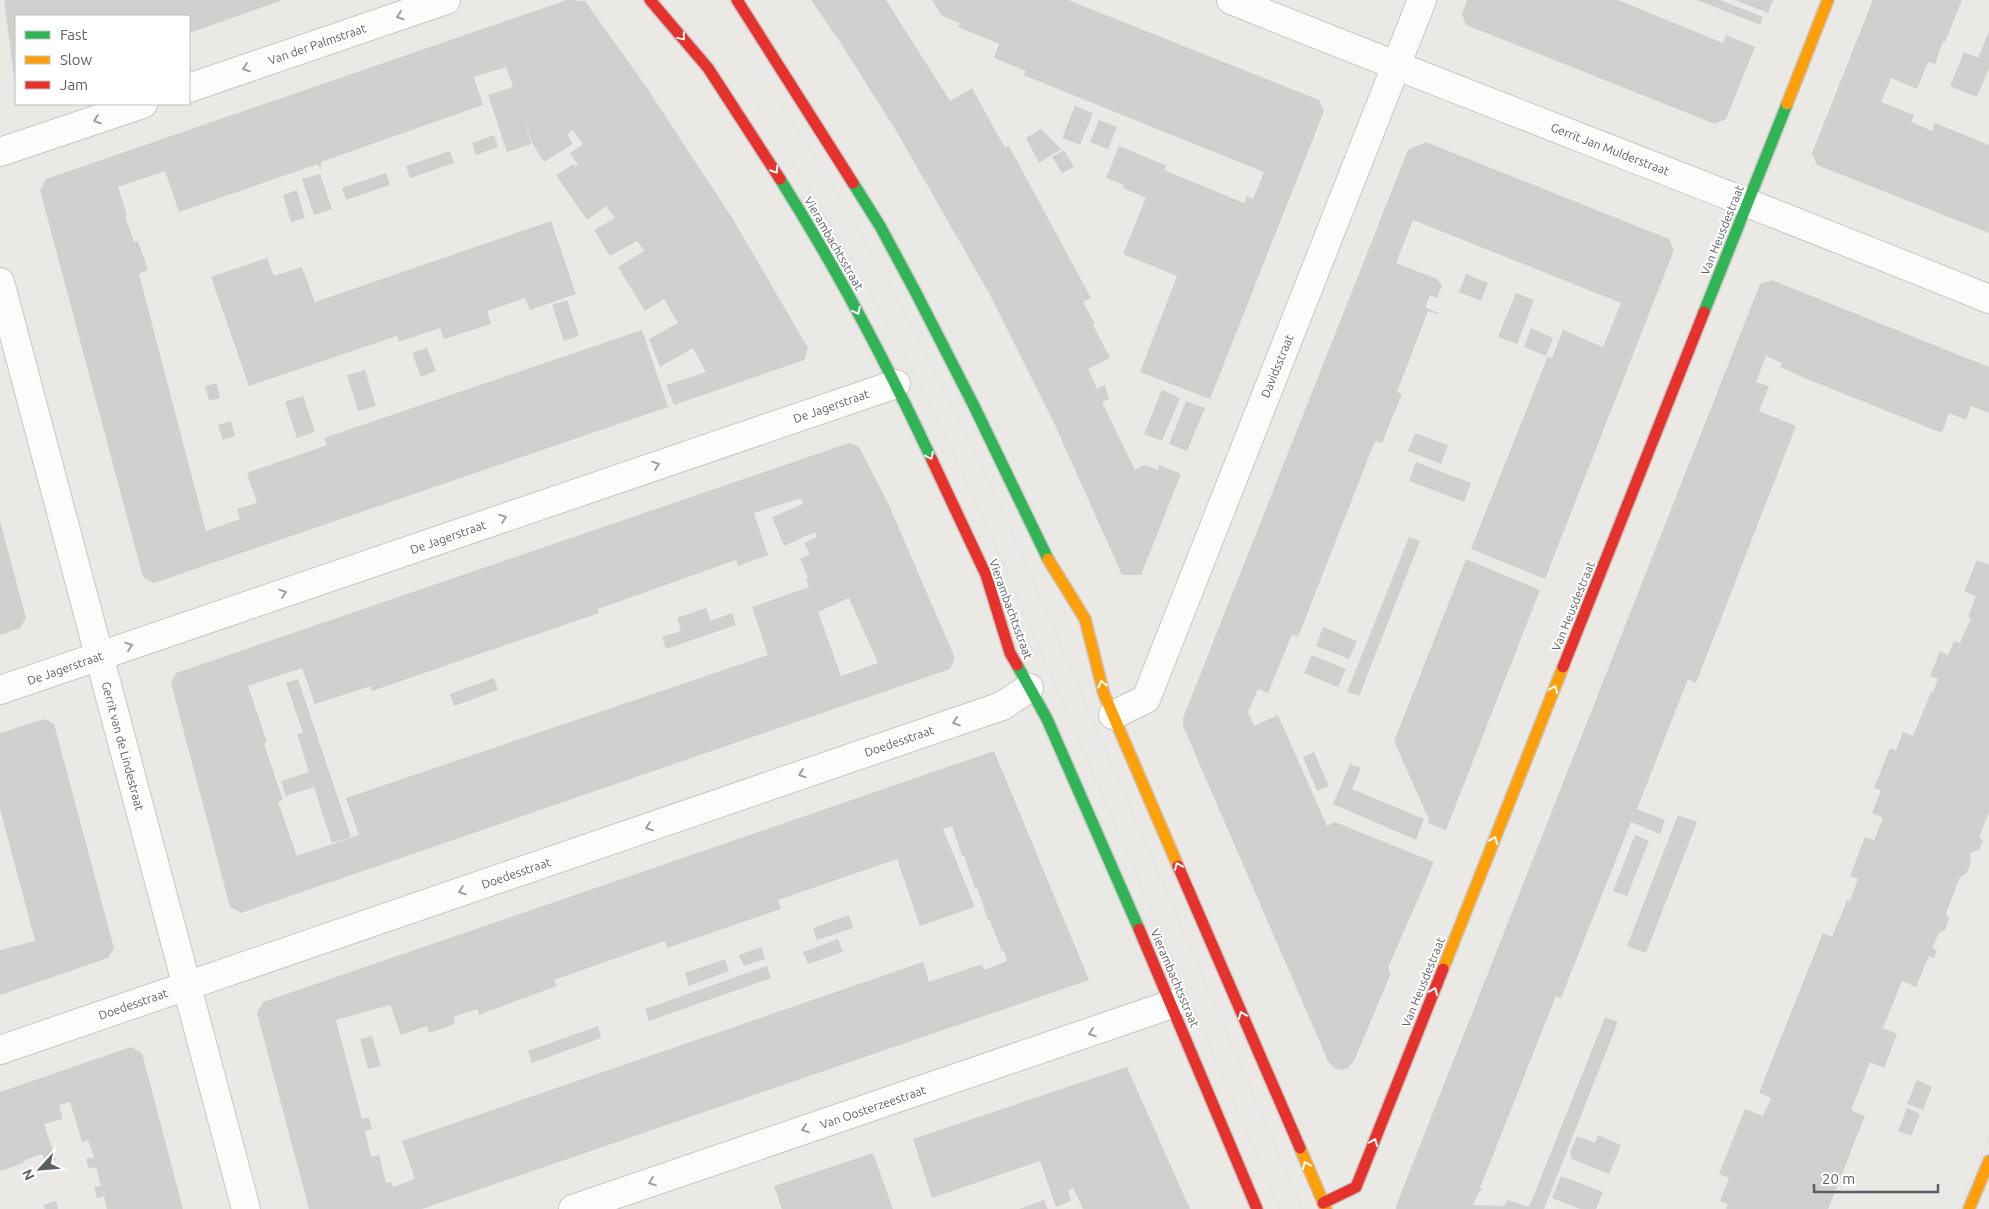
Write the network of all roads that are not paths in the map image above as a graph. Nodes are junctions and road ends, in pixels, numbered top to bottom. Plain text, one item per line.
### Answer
1 (446, 0) edge
2 (650, 0) edge
3 (736, 0) edge
4 (1230, 0) edge
5 (1422, 0) edge
6 (1828, 0) edge
7 (1396, 66) junction
8 (190, 88) edge
9 (140, 105) edge
10 (0, 152) edge
11 (1748, 202) junction
12 (0, 282) edge
13 (1989, 299) edge
14 (896, 384) junction
15 (99, 656) junction
16 (1029, 688) junction
17 (0, 690) edge
18 (1113, 715) junction
19 (188, 986) junction
20 (1172, 1004) junction
21 (0, 1050) edge
22 (1989, 1161) edge
23 (1978, 1200) edge
24 (1324, 1206) edge
25 (246, 1209) edge
26 (573, 1209) edge
27 (1257, 1209) edge

1 -> 8 street, Van der Palmstraat
2 -> 14 street, Vierambachtsstraat
18 -> 3 street
4 - 7 street, Gerrit Jan Mulderstraat
5 - 7 street, Davidsstraat
6 - 11 street, Van Heusdestraat
7 - 11 street, Gerrit Jan Mulderstraat
7 - 18 street, Davidsstraat
9 -> 10 street
11 - 13 street, Gerrit Jan Mulderstraat
24 -> 11 street, Van Heusdestraat
12 - 15 street, Gerrit van de Lindestraat
15 -> 14 street, De Jagerstraat
14 -> 16 street, Vierambachtsstraat
15 - 17 street, De Jagerstraat
15 - 19 street, Gerrit van de Lindestraat
16 -> 19 street, Doedesstraat
16 - 20 street, Vierambachtsstraat
24 -> 18 street
19 - 21 street, Doedesstraat
19 - 25 street, Gerrit van de Lindestraat
20 -> 26 street, Van Oosterzeestraat
20 - 27 street, Vierambachtsstraat
22 - 23 street

